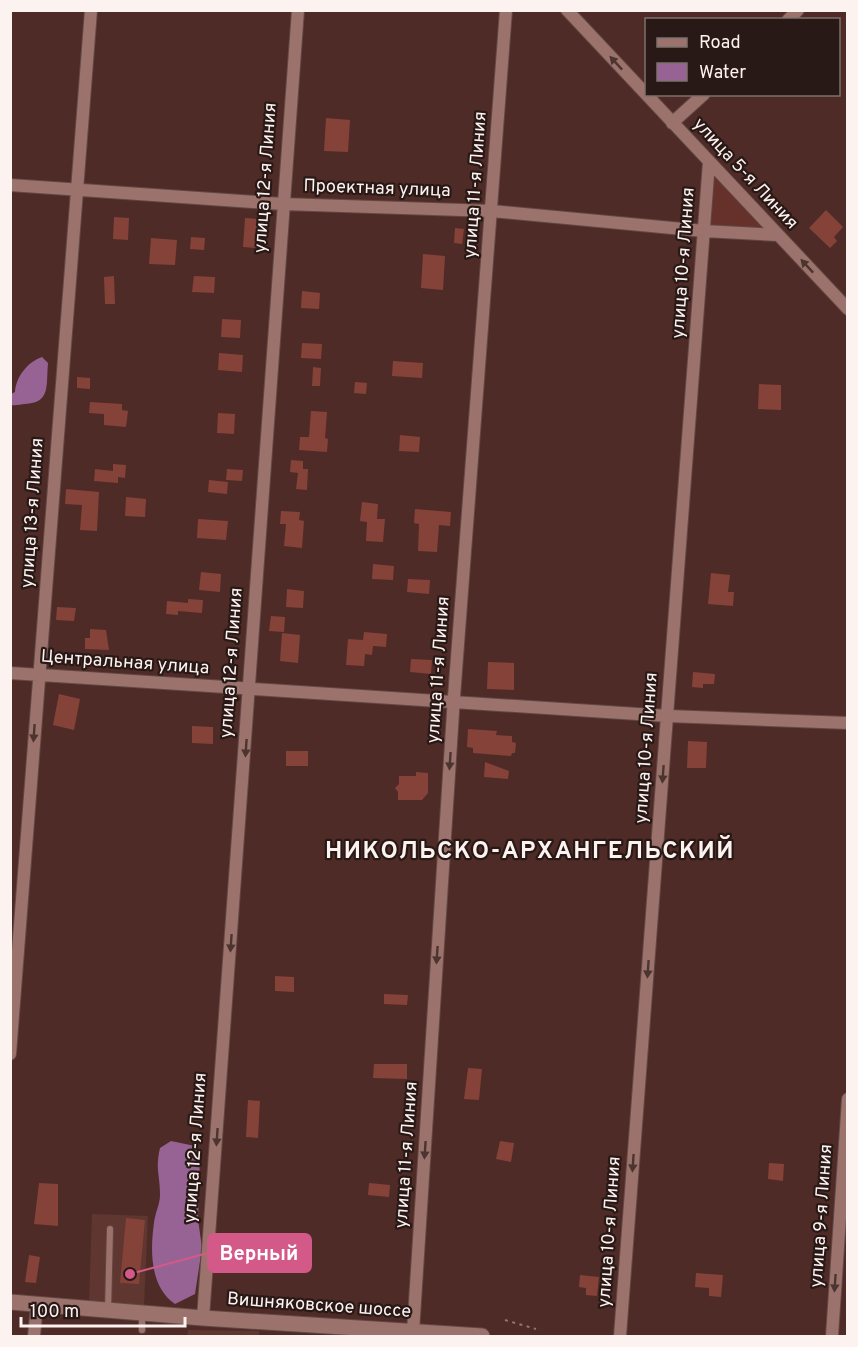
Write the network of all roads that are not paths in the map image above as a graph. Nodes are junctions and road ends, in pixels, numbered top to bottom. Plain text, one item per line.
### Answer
1 (91, 10) edge
2 (298, 10) edge
3 (506, 10) edge
4 (567, 10) edge
5 (645, 94) edge
6 (647, 96) edge
7 (702, 96) edge
8 (672, 123) junction
9 (709, 162) junction
10 (10, 185) edge
11 (76, 192) junction
12 (283, 204) junction
13 (492, 211) junction
14 (704, 231) junction
15 (778, 235) junction
16 (848, 309) edge
17 (10, 673) edge
18 (38, 675) junction
19 (250, 690) junction
20 (454, 702) junction
21 (668, 716) junction
22 (848, 723) edge
23 (10, 1054) edge
24 (848, 1099) edge
25 (110, 1229) dead end
26 (10, 1302) edge
27 (37, 1305) junction
28 (108, 1310) junction
29 (142, 1313) junction
30 (203, 1318) junction
31 (142, 1330) dead end
32 (341, 1331) edge
33 (413, 1332) junction
34 (34, 1336) edge
35 (482, 1336) edge
36 (620, 1336) edge
37 (832, 1336) edge

1 - 11 street, улица 13-я Линия
2 - 12 street, улица 12-я Линия
3 - 13 street, улица 11-я Линия
5 -> 4 street, улица 5-я Линия
8 -> 6 street, улица 5-я Линия
7 - 8 street
8 - 9 street, улица 5-я Линия
9 - 14 street, улица 10-я Линия
9 - 15 street, улица 5-я Линия
10 - 11 street, Проектная улица
11 - 12 street, Проектная улица
11 - 18 street, улица 13-я Линия
12 - 13 street, Проектная улица
12 - 19 street, улица 12-я Линия
13 - 14 street, Проектная улица
13 - 20 street, улица 11-я Линия
14 - 15 street, Проектная улица
14 - 21 street, улица 10-я Линия
16 -> 15 street, улица 5-я Линия
17 - 18 street, Центральная улица
18 - 19 street, Центральная улица
18 -> 23 street, улица 13-я Линия
19 - 20 street, Центральная улица
19 -> 30 street, улица 12-я Линия
20 - 21 street, Центральная улица
20 -> 33 street, улица 11-я Линия
21 - 22 street, Центральная улица
21 -> 36 street, улица 10-я Линия
24 -> 37 street, улица 9-я Линия
25 - 28 lane
26 - 27 street, Вишняковское шоссе
27 - 28 street, Вишняковское шоссе
27 - 34 street
28 - 29 street, Вишняковское шоссе
29 - 30 street, Вишняковское шоссе
29 - 31 lane
30 - 32 street, Вишняковское шоссе
32 - 33 street, Вишняковское шоссе
33 - 35 street, Вишняковское шоссе

